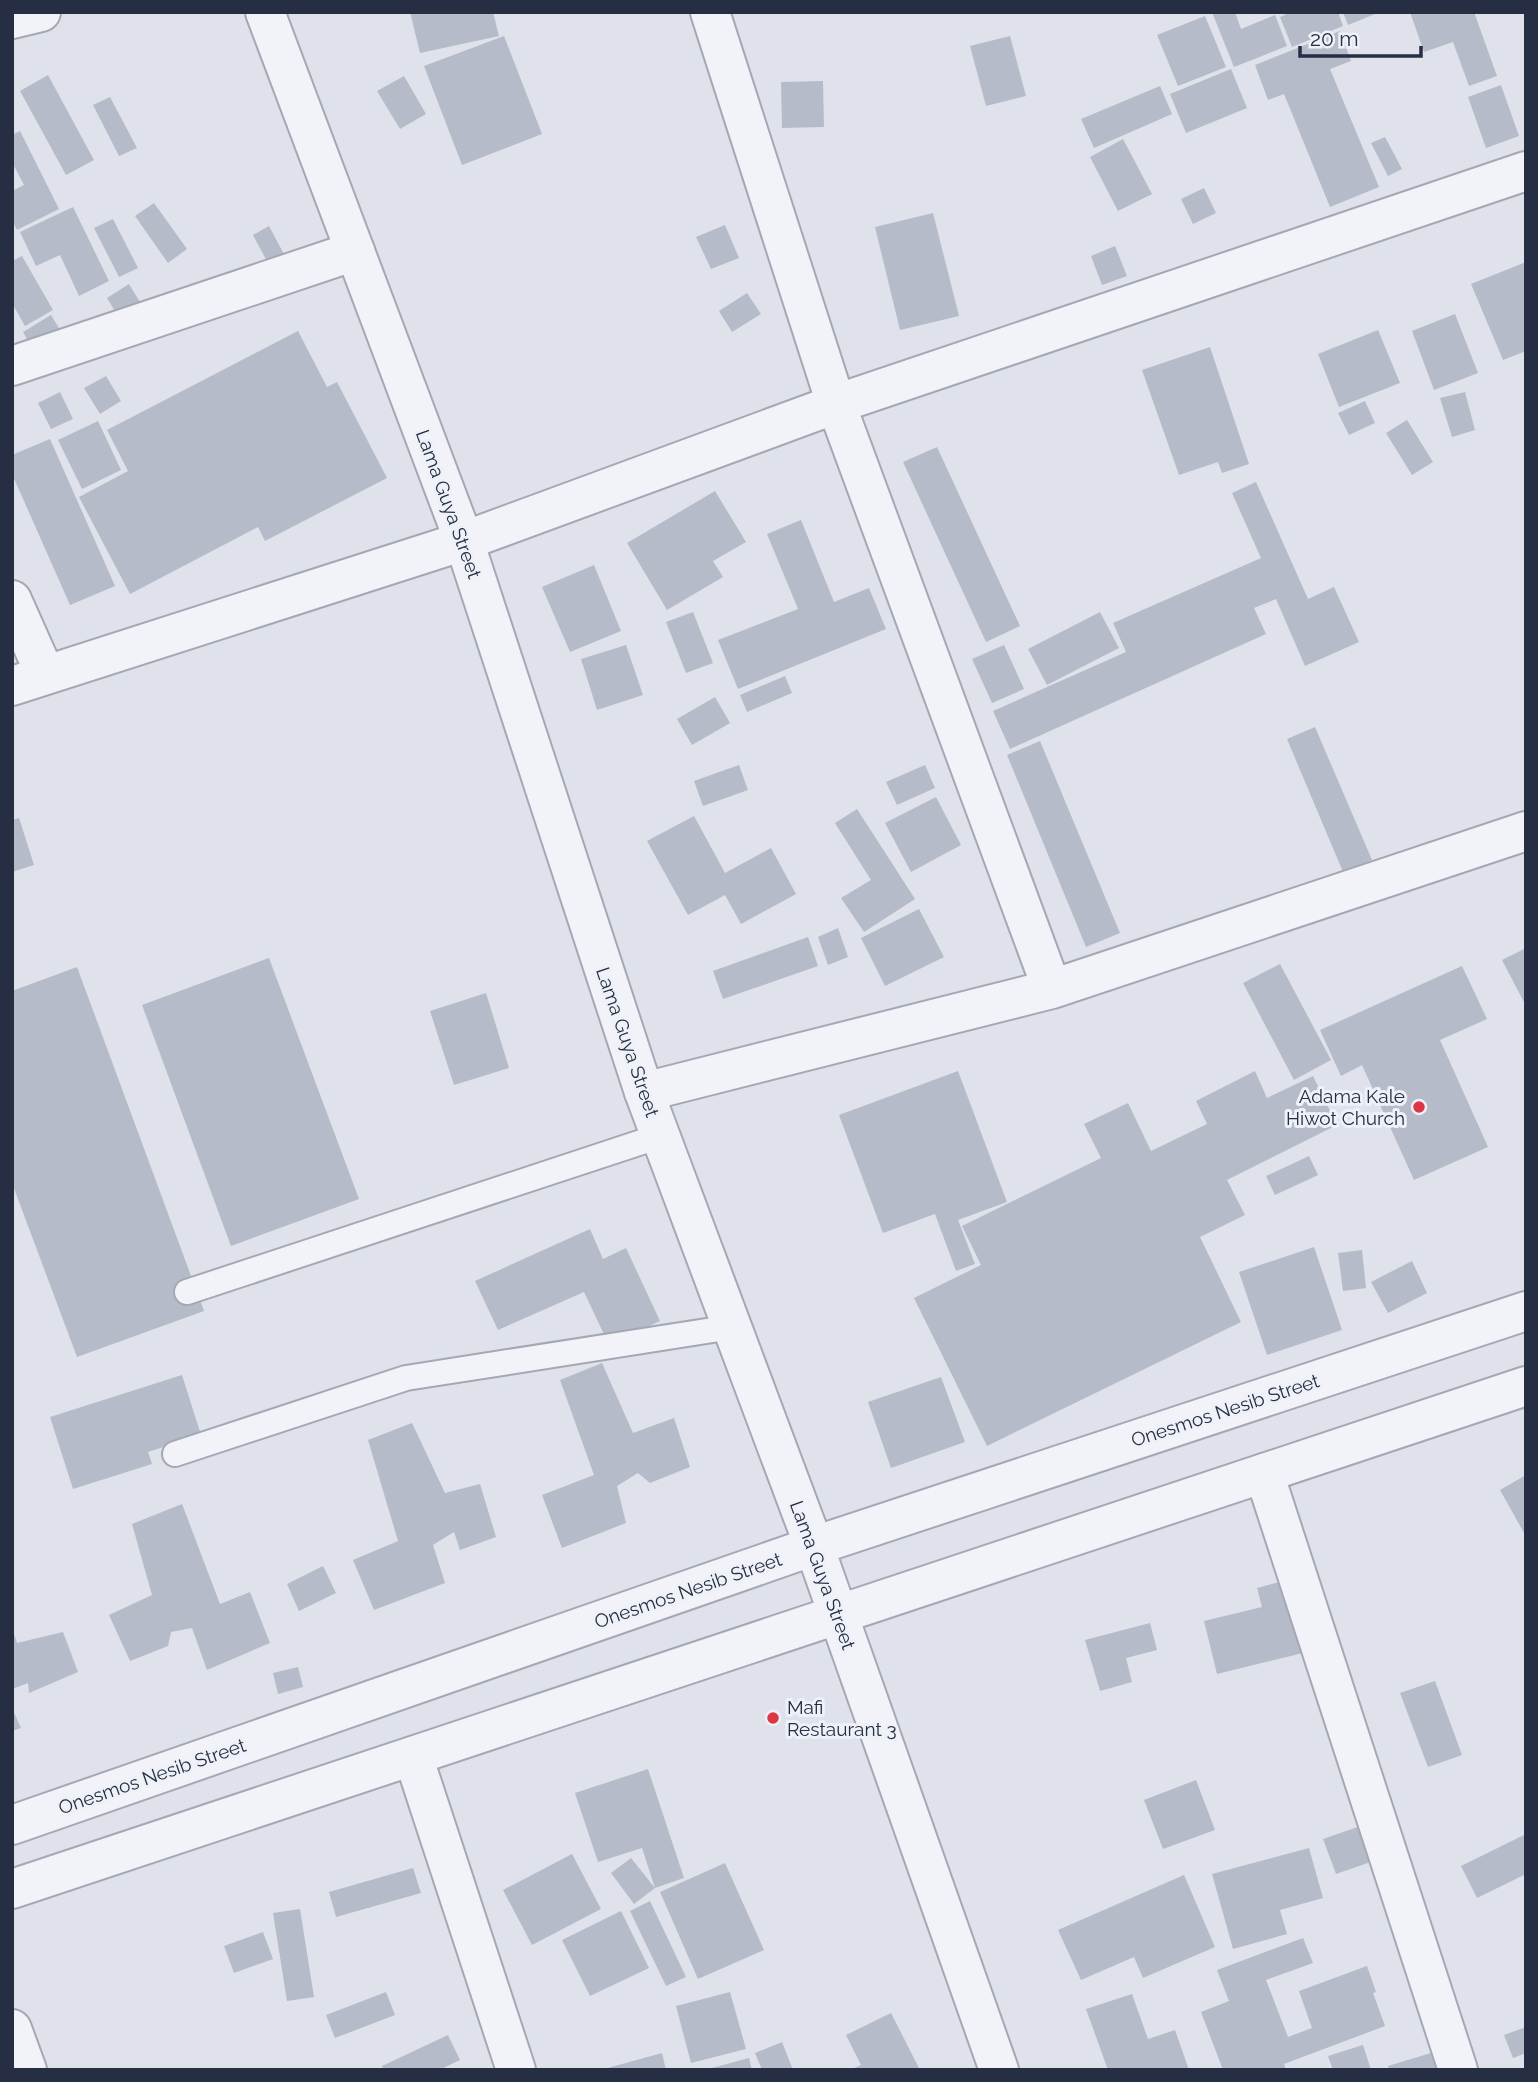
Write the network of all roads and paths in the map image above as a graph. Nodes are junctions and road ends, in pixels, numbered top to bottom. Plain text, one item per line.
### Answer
1 (41, 12) edge
2 (265, 12) edge
3 (710, 12) edge
4 (12, 19) edge
5 (1526, 171) edge
6 (355, 251) junction
7 (12, 366) edge
8 (835, 404) junction
9 (464, 541) junction
10 (12, 600) edge
11 (29, 680) edge
12 (1526, 831) edge
13 (1052, 989) junction
14 (644, 1092) junction
15 (660, 1136) junction
16 (187, 1292) dead end
17 (1526, 1311) edge
18 (732, 1327) junction
19 (1526, 1386) edge
20 (175, 1454) dead end
21 (1264, 1473) junction
22 (814, 1546) junction
23 (838, 1614) junction
24 (413, 1756) junction
25 (12, 1825) edge
26 (12, 1889) edge
27 (12, 2029) edge
28 (27, 2070) edge
29 (516, 2070) edge
30 (999, 2070) edge
31 (1458, 2070) edge

1 - 4 street
2 - 6 street, Lama Guya Street
3 - 8 street
5 - 8 street
6 - 7 street
6 - 9 street, Lama Guya Street
8 - 9 street
8 - 13 street
9 - 11 street
9 - 14 street, Lama Guya Street
10 - 11 street
12 - 13 street
13 - 14 street
14 - 15 street, Lama Guya Street
15 - 16 lane
15 - 18 street, Lama Guya Street
17 - 22 street, Onesmos Nesib Street
18 - 20 lane
18 - 22 street, Lama Guya Street
19 - 21 street
21 - 23 street
21 - 31 street
22 - 23 street, Lama Guya Street
22 - 25 street, Onesmos Nesib Street
23 - 24 street
23 - 30 street, Lama Guya Street
24 - 26 street
24 - 29 street
27 - 28 street

